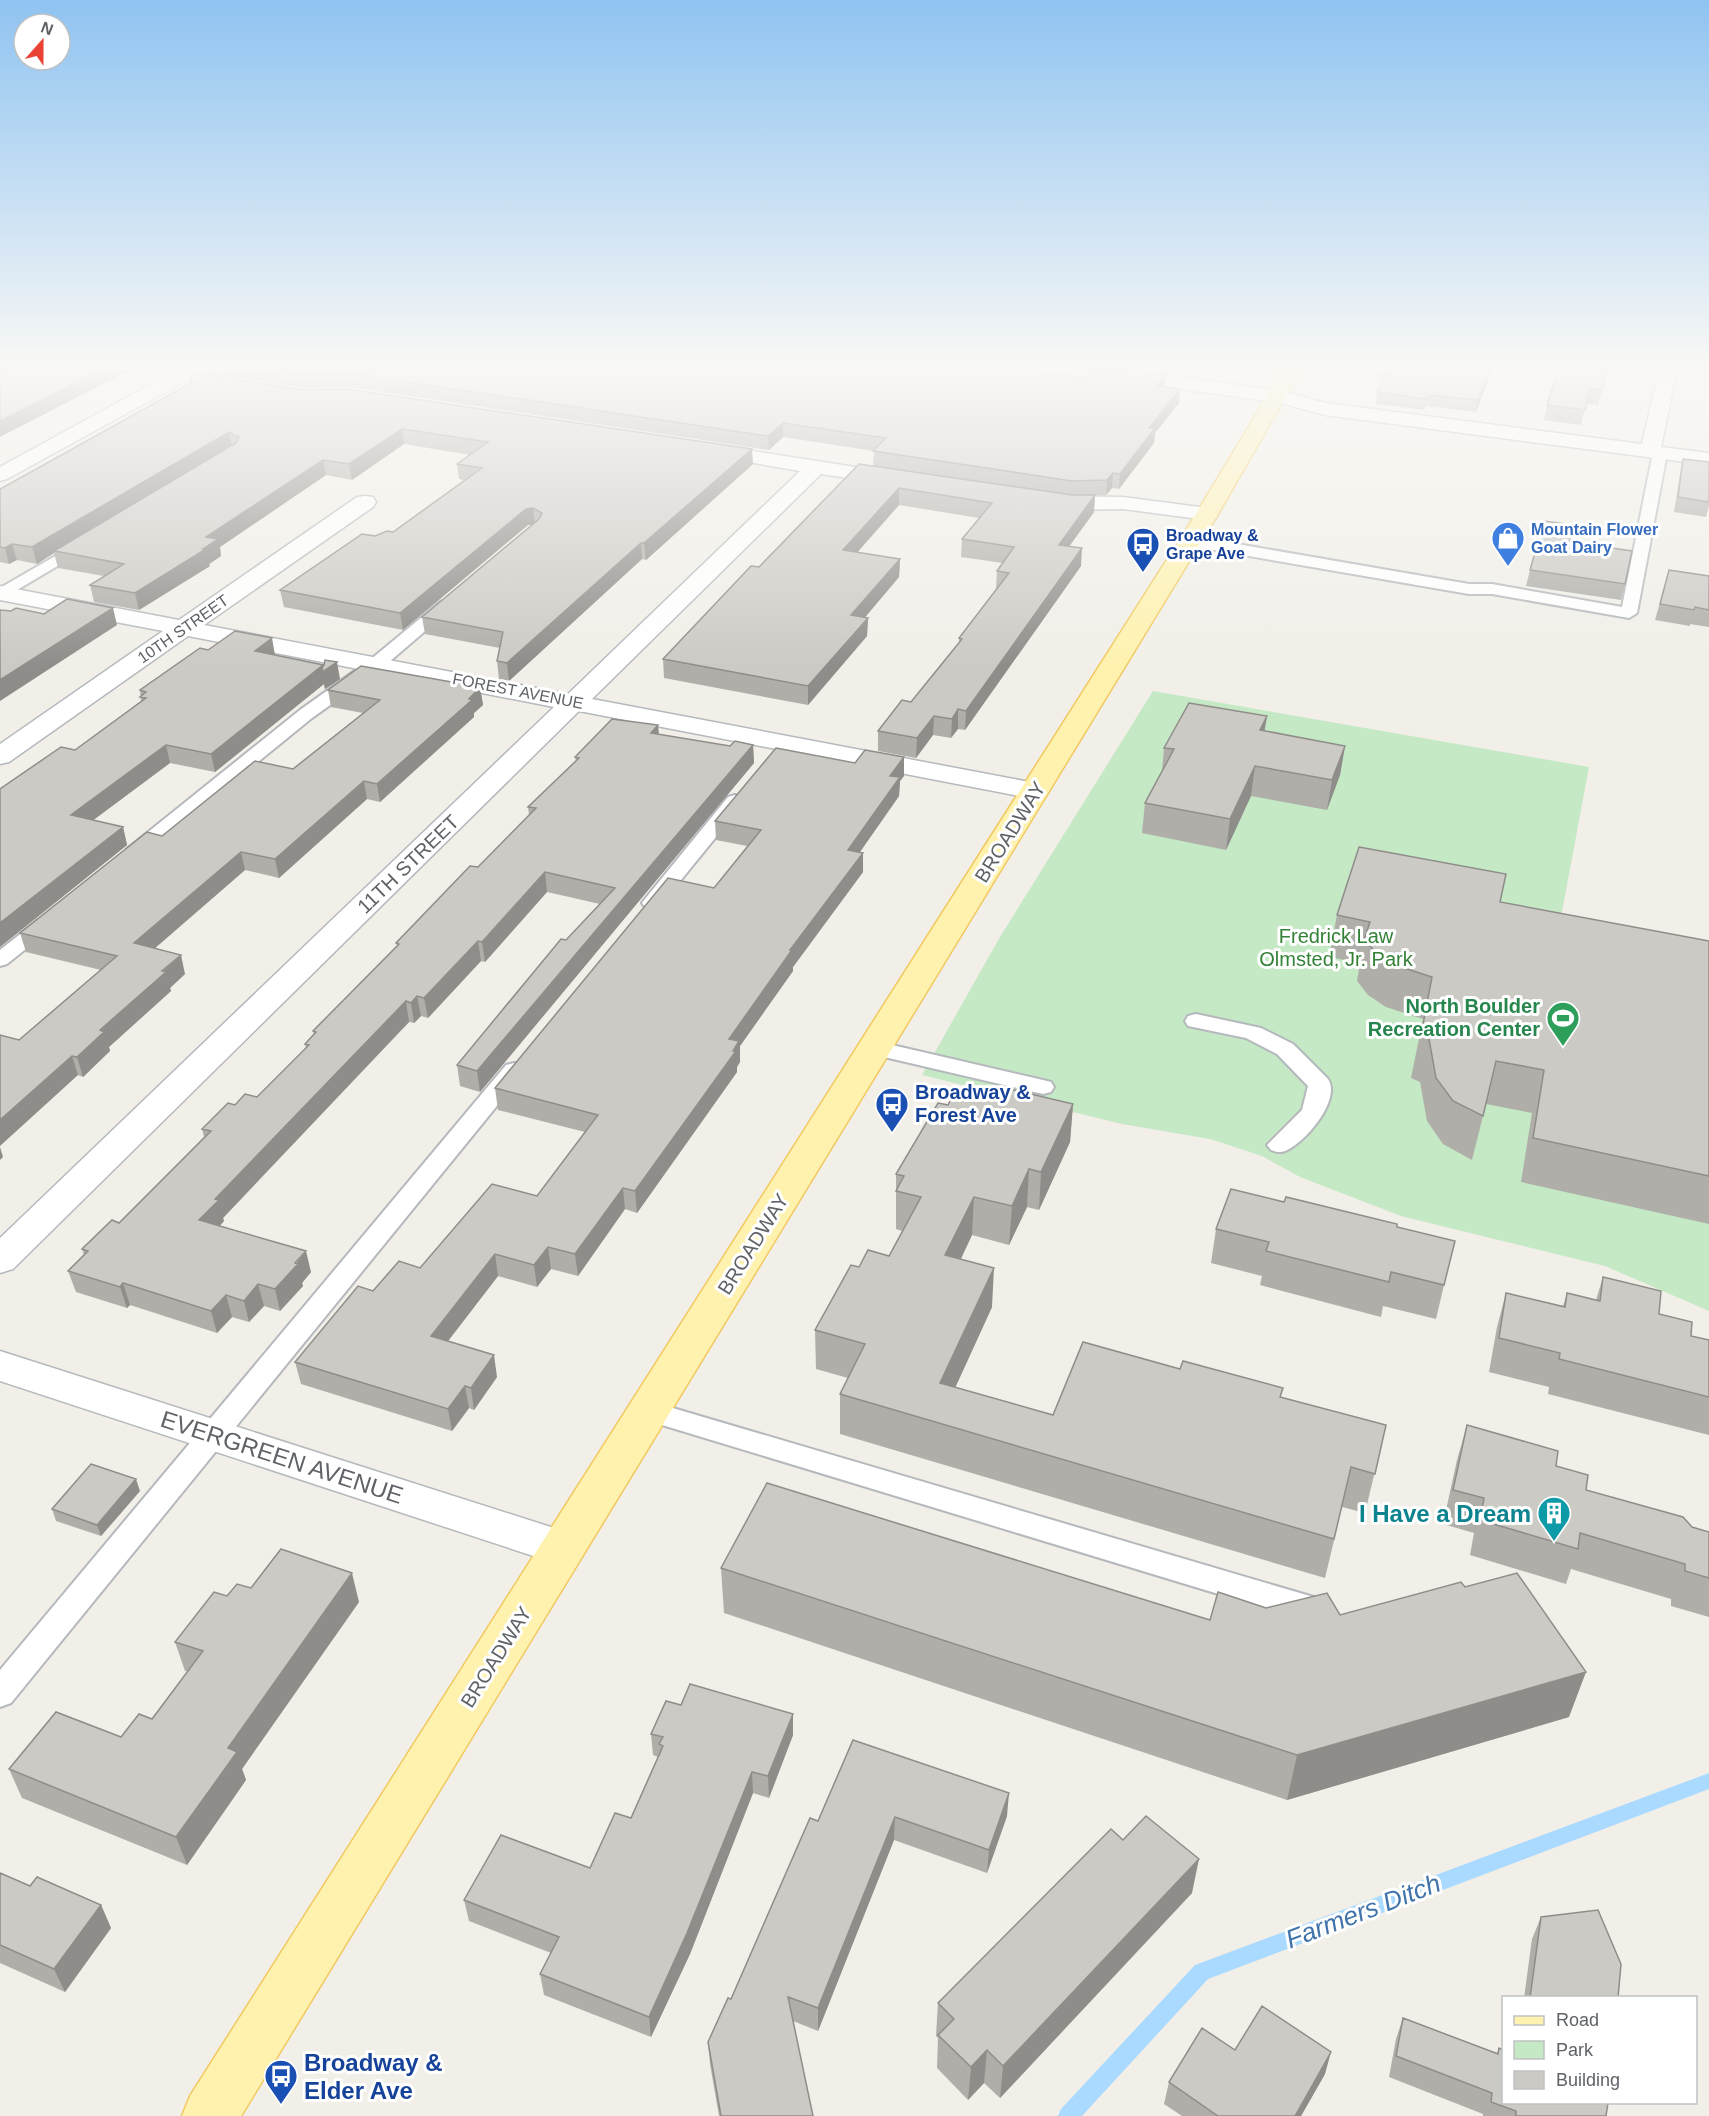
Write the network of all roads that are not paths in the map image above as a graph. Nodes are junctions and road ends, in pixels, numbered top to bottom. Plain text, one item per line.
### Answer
1 (815, 469) edge
2 (821, 469) edge
3 (1227, 469) edge
4 (1652, 469) edge
5 (909, 481) edge
6 (1036, 499) edge
7 (365, 502) dead end
8 (1071, 504) junction
9 (1186, 530) junction
10 (93, 539) edge
11 (1, 594) edge
12 (455, 597) edge
13 (184, 628) junction
14 (376, 664) junction
15 (575, 702) junction
16 (0, 756) edge
17 (768, 761) junction
18 (1035, 791) junction
19 (121, 863) edge
20 (56, 916) edge
21 (639, 918) edge
22 (0, 960) edge
23 (1196, 1021) dead end
24 (876, 1048) junction
25 (525, 1056) edge
26 (1043, 1087) dead end
27 (1279, 1145) dead end
28 (0, 1260) edge
29 (0, 1365) edge
30 (649, 1412) junction
31 (214, 1435) junction
32 (564, 1548) junction
33 (1319, 1612) edge
34 (0, 1694) edge
35 (210, 2116) edge

1 - 15 street, 11TH STREET
2 - 5 street
3 - 9 main road, BROADWAY
4 - 9 lane
6 - 8 street
7 - 13 street, 10TH STREET
8 - 9 street
8 - 9 street
9 - 18 main road, BROADWAY
10 - 11 lane
11 - 13 street, FOREST AVENUE
12 - 14 lane
13 - 14 street, FOREST AVENUE
13 - 16 street, 10TH STREET
14 - 15 street, FOREST AVENUE
14 - 19 lane
15 - 17 street, FOREST AVENUE
15 - 28 street, 11TH STREET
17 - 18 street, FOREST AVENUE
17 - 21 lane
18 - 24 main road, BROADWAY
20 - 22 lane
23 - 27 lane
24 - 26 lane
24 - 30 main road, BROADWAY
25 - 31 lane
29 - 31 street, EVERGREEN AVENUE
30 - 32 main road, BROADWAY
30 - 33 lane
31 - 32 street, EVERGREEN AVENUE
31 - 34 lane
32 - 35 main road, BROADWAY

